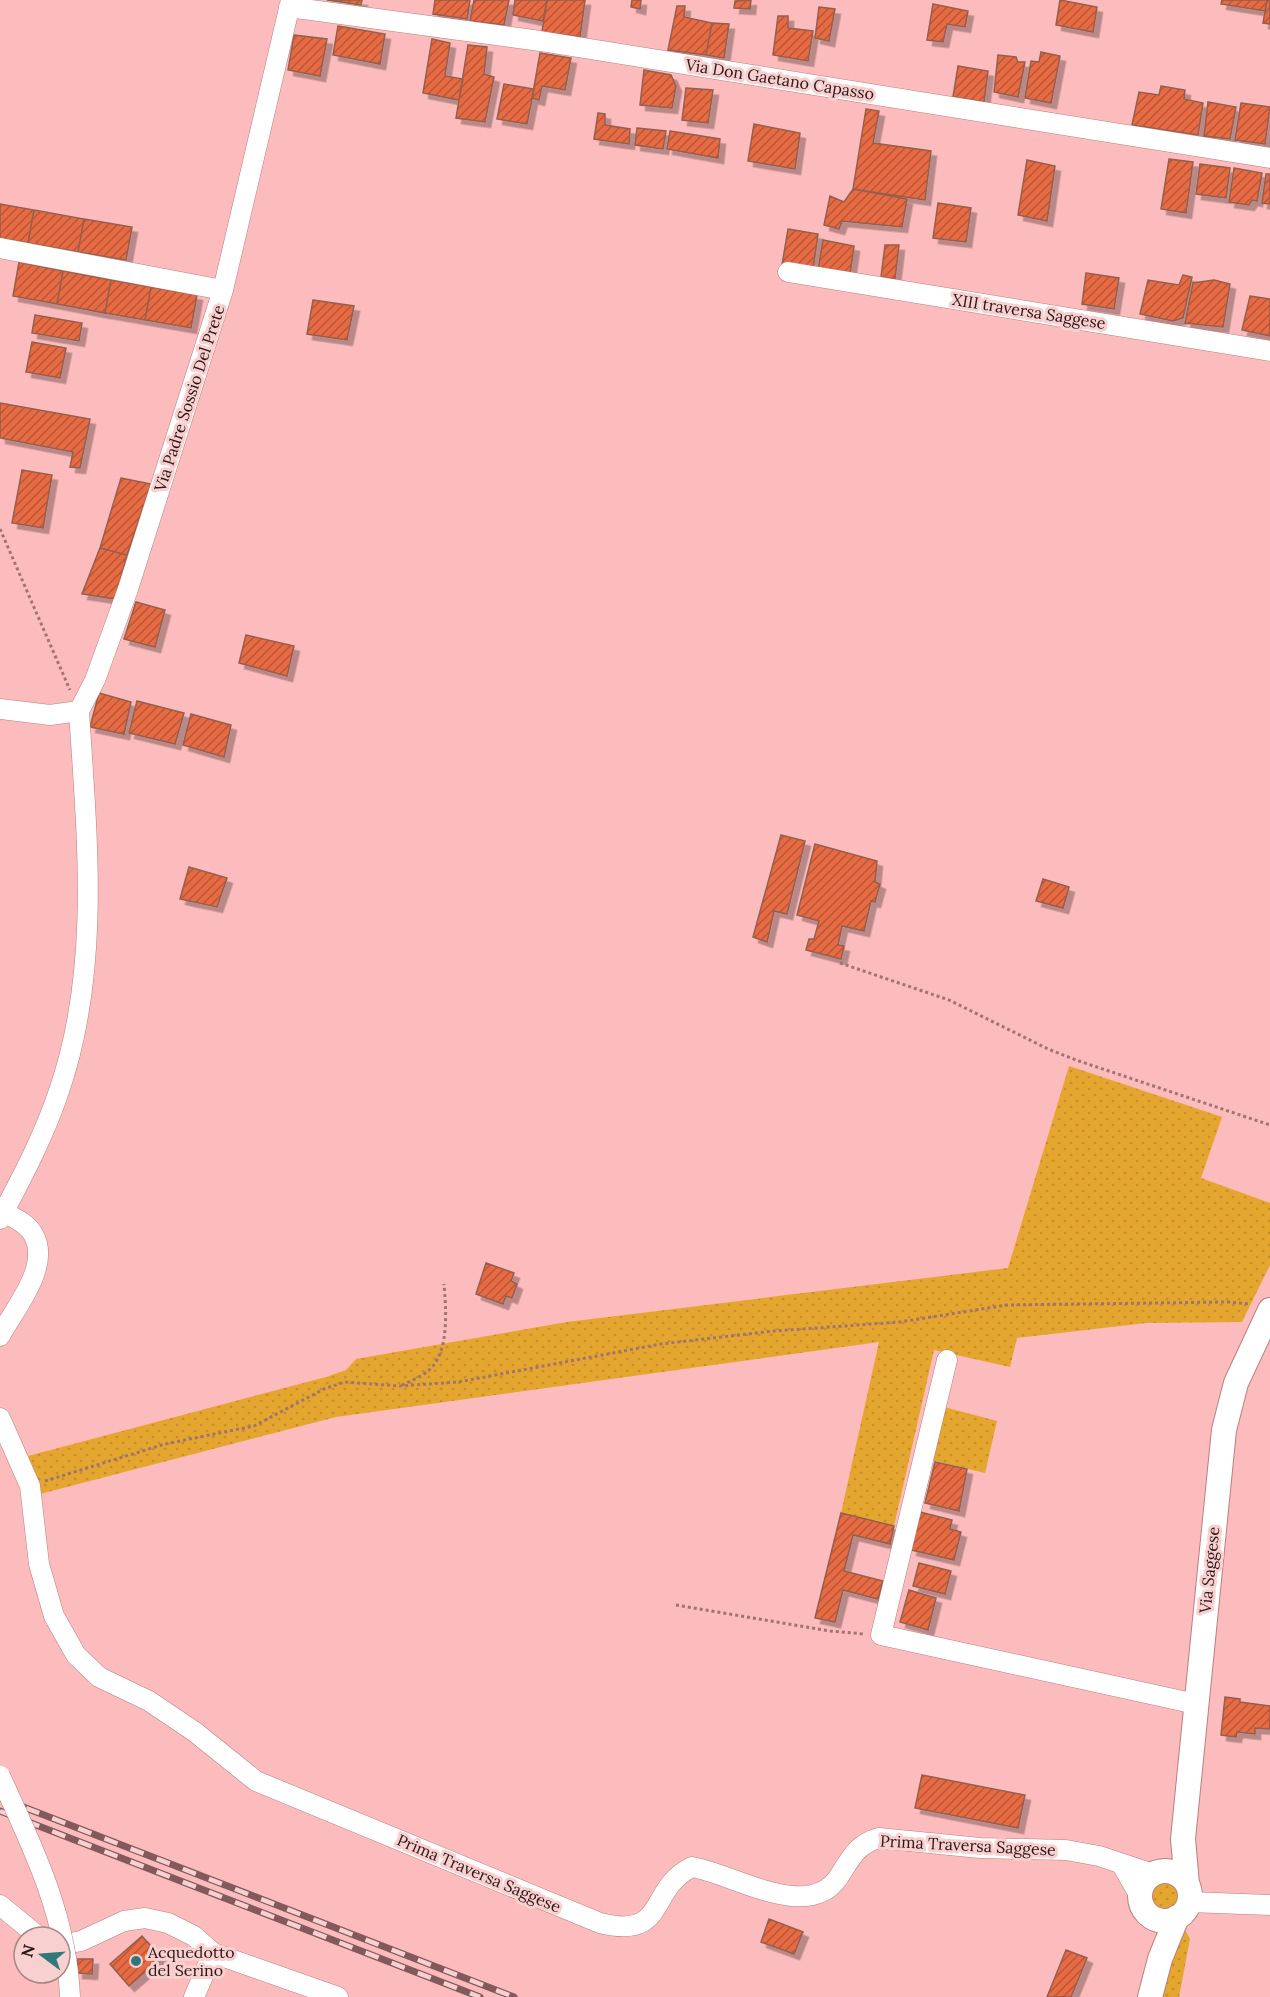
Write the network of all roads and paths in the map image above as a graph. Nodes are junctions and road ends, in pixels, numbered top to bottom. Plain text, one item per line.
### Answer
1 (290, 3) edge
2 (1270, 158) edge
3 (0, 248) edge
4 (788, 272) dead end
5 (223, 290) junction
6 (1270, 351) edge
7 (0, 529) edge
8 (0, 709) edge
9 (79, 711) junction
10 (840, 963) dead end
11 (1270, 1125) edge
12 (2, 1215) edge
13 (444, 1284) dead end
14 (1265, 1308) edge
15 (0, 1336) edge
16 (946, 1360) dead end
17 (400, 1386) junction
18 (0, 1418) edge
19 (30, 1486) junction
20 (676, 1605) dead end
21 (881, 1635) junction
22 (1196, 1704) junction
23 (0, 1776) edge
24 (1183, 1839) junction
25 (1122, 1865) junction
26 (1158, 1873) junction
27 (1184, 1901) junction
28 (1142, 1903) junction
29 (0, 1905) edge
30 (1270, 1905) edge
31 (24, 1925) edge
32 (72, 1943) edge
33 (213, 1953) junction
34 (1160, 1959) junction
35 (70, 1997) edge
36 (194, 1997) edge
37 (338, 1997) edge
38 (1150, 1997) edge

1 - 2 street, Via Don Gaetano Capasso
1 - 5 street, Via Padre Sossio Del Prete
3 - 5 street
4 - 6 street, XIII traversa Saggese
5 - 9 street, Via Padre Sossio Del Prete
7 - 9 path
8 - 9 street
9 - 12 street
10 - 11 path
12 - 15 street
13 - 17 path
14 - 17 path
14 - 22 main road, Via Saggese
16 - 21 street
17 - 19 path
18 - 19 street, Prima Traversa Saggese
19 - 25 street, Prima Traversa Saggese
20 - 21 path
21 - 22 street
22 - 24 main road, Via Saggese
23 - 35 street, bridge
24 - 26 main road
24 - 27 main road, Via Saggese
25 - 26 street, Prima Traversa Saggese
25 - 28 street
26 - 27 main road
26 - 28 main road
27 - 28 main road
27 - 30 street
27 - 34 main road
28 - 34 main road
29 - 31 street
32 - 33 street
33 - 36 street
33 - 37 street
34 - 38 main road

